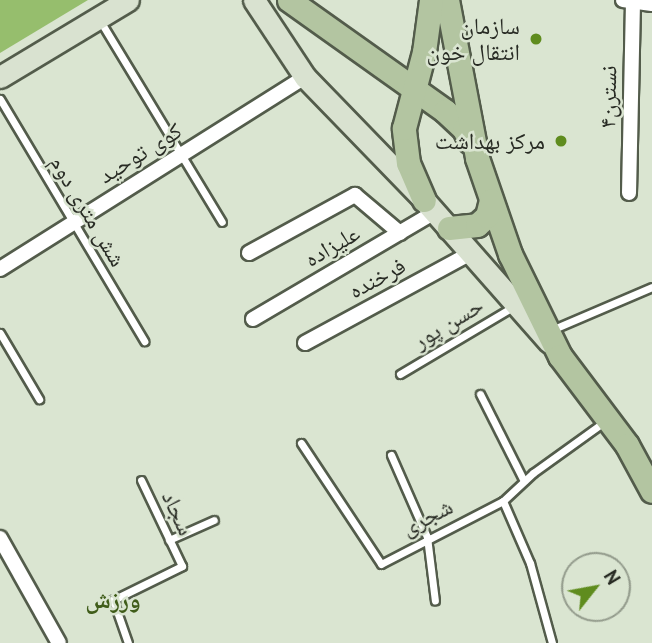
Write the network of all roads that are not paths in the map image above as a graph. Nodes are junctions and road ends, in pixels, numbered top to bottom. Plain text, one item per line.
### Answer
1 (128, 0) edge
2 (254, 0) edge
3 (289, 0) edge
4 (430, 0) edge
5 (447, 0) edge
6 (628, 1) edge
7 (652, 4) edge
8 (98, 18) junction
9 (0, 77) edge
10 (305, 77) junction
11 (415, 89) junction
12 (0, 99) edge
13 (180, 154) junction
14 (477, 158) junction
15 (629, 194) dead end
16 (491, 200) junction
17 (436, 213) junction
18 (222, 222) dead end
19 (72, 223) junction
20 (400, 233) junction
21 (250, 253) dead end
22 (471, 253) junction
23 (0, 269) edge
24 (652, 287) edge
25 (516, 305) junction
26 (253, 318) dead end
27 (548, 331) junction
28 (0, 334) edge
29 (144, 341) dead end
30 (305, 343) dead end
31 (560, 356) junction
32 (400, 374) dead end
33 (480, 394) dead end
34 (39, 400) dead end
35 (608, 419) junction
36 (301, 443) dead end
37 (390, 455) dead end
38 (141, 480) dead end
39 (524, 481) junction
40 (652, 491) edge
41 (503, 500) junction
42 (214, 520) dead end
43 (427, 537) junction
44 (0, 538) edge
45 (169, 540) junction
46 (435, 601) dead end
47 (59, 643) edge
48 (128, 643) edge
49 (552, 643) edge

1 - 8 main road
2 - 10 main road
3 - 11 main road
4 - 11 main road
5 - 14 main road
6 - 7 street
6 - 15 street, نسترن۴
8 - 9 main road
8 - 13 lane
10 - 13 street, کوی توحید
10 - 17 main road
11 - 14 main road
11 - 17 main road
12 - 19 lane, شش متری دوم
13 - 18 lane
13 - 19 street, کوی توحید
14 - 16 main road
16 - 17 main road
16 - 27 main road
17 - 20 street, علیزاده
17 - 22 main road
19 - 23 street, کوی توحید
19 - 29 lane, شش متری دوم
20 - 21 street
20 - 26 street, علیزاده
22 - 25 main road
22 - 30 street, فرخنده
24 - 27 lane
25 - 31 main road
25 - 32 lane, حسن پور
27 - 31 main road
28 - 34 lane
31 - 35 main road
33 - 39 lane
35 - 39 lane, شجری
35 - 40 main road
36 - 43 lane, شجری
37 - 43 lane
38 - 45 lane, سجاد
39 - 41 lane, شجری
41 - 43 lane, شجری
41 - 49 lane
42 - 45 lane
43 - 46 lane
44 - 47 street
45 - 48 lane, سجاد

